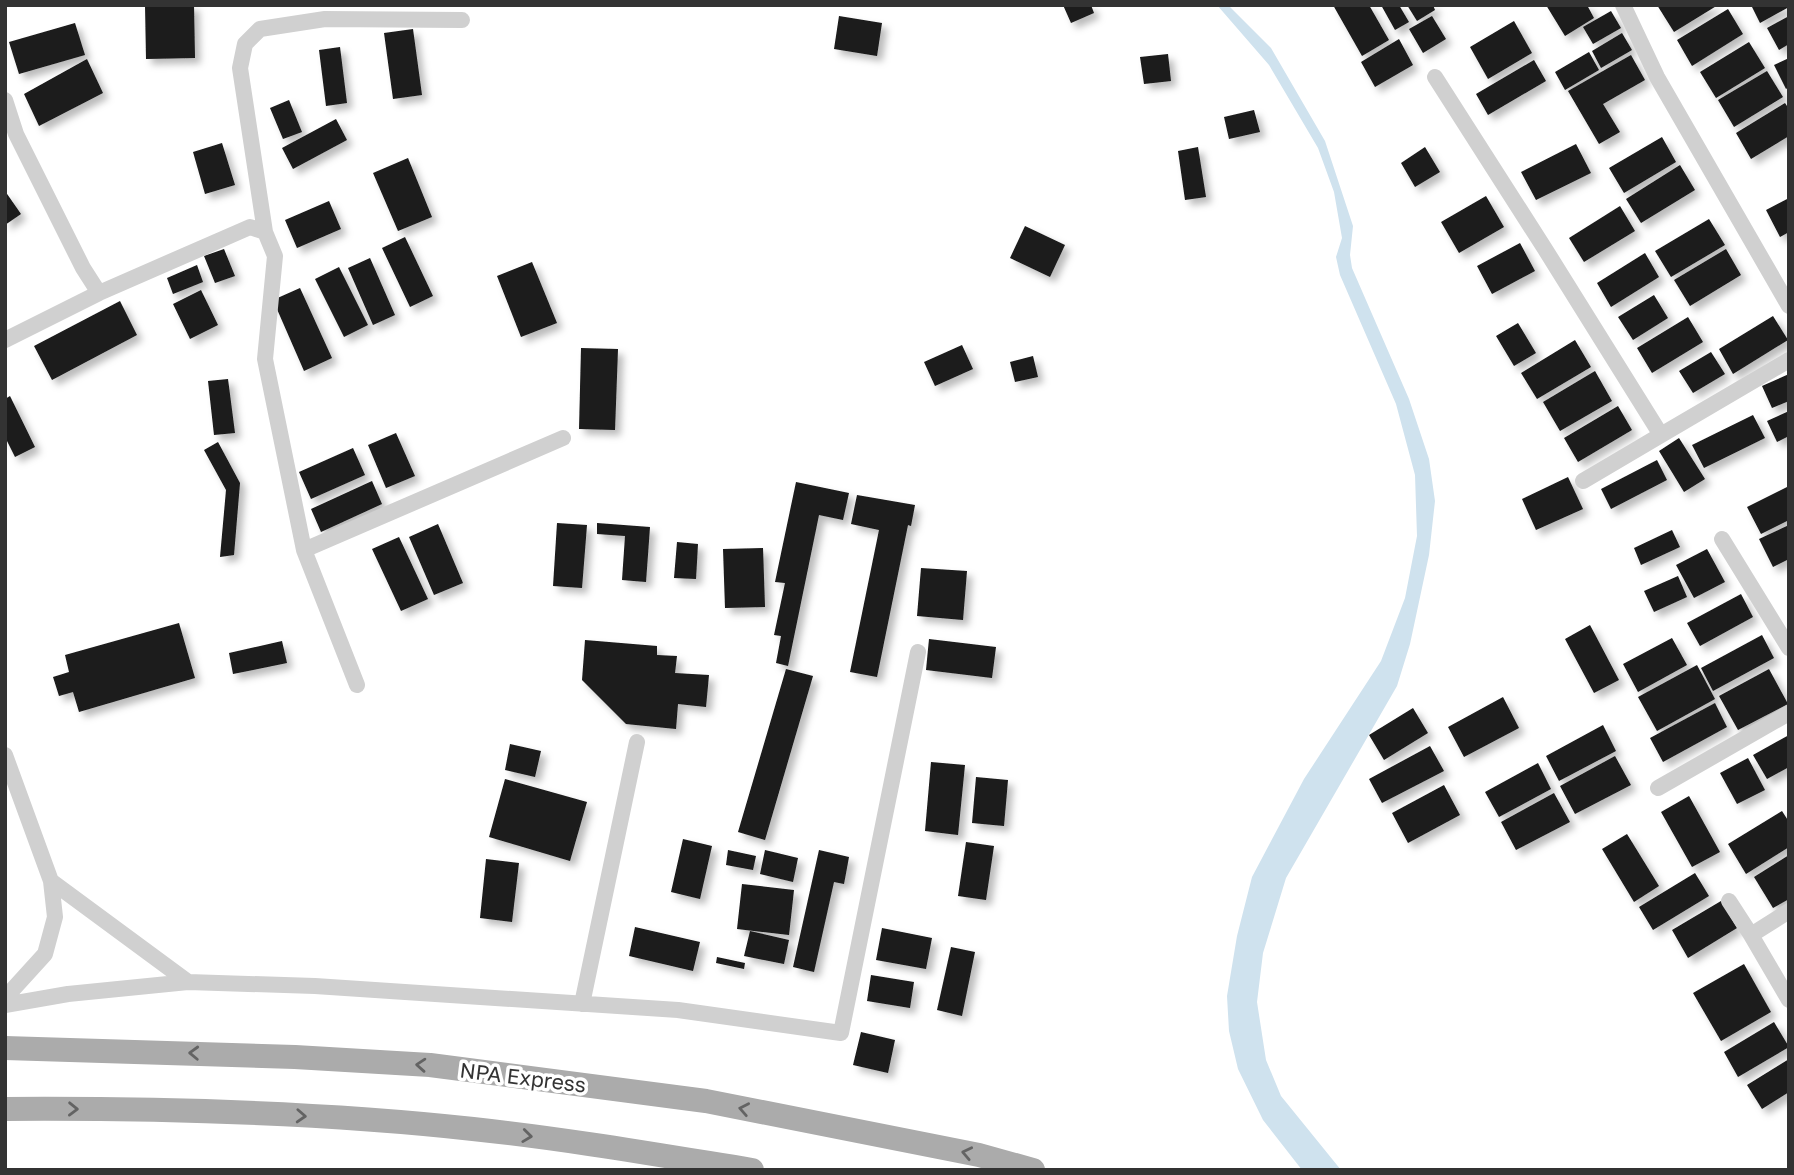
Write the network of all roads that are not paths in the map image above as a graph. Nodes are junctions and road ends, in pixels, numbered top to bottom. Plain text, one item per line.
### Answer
1 (1623, 5) edge
2 (462, 20) dead end
3 (1435, 77) dead end
4 (5, 100) edge
5 (265, 232) junction
6 (99, 293) junction
7 (1789, 306) edge
8 (5, 340) edge
9 (1789, 360) edge
10 (1661, 435) junction
11 (563, 438) dead end
12 (1584, 481) dead end
13 (1722, 539) dead end
14 (304, 550) junction
15 (1789, 649) edge
16 (918, 652) dead end
17 (357, 685) dead end
18 (1789, 713) edge
19 (637, 742) dead end
20 (5, 755) edge
21 (1658, 788) dead end
22 (51, 881) junction
23 (1729, 901) dead end
24 (1789, 911) edge
25 (1751, 935) junction
26 (188, 982) junction
27 (5, 998) edge
28 (1789, 1000) edge
29 (582, 1004) junction
30 (5, 1005) edge
31 (5, 1048) edge
32 (5, 1109) edge
33 (752, 1170) edge
34 (1033, 1170) edge

1 - 7 street
2 - 5 street
3 - 10 street
4 - 6 street
5 - 6 street
5 - 14 street
6 - 8 street
9 - 10 street
10 - 12 street
11 - 14 street
13 - 15 street
14 - 17 street
16 - 29 street
18 - 21 street
19 - 29 street
20 - 22 street
22 - 26 street
22 - 27 street
23 - 25 street
24 - 25 street
25 - 28 street
26 - 29 street
26 - 30 street
34 -> 31 main road, NPA Express
32 -> 33 main road

